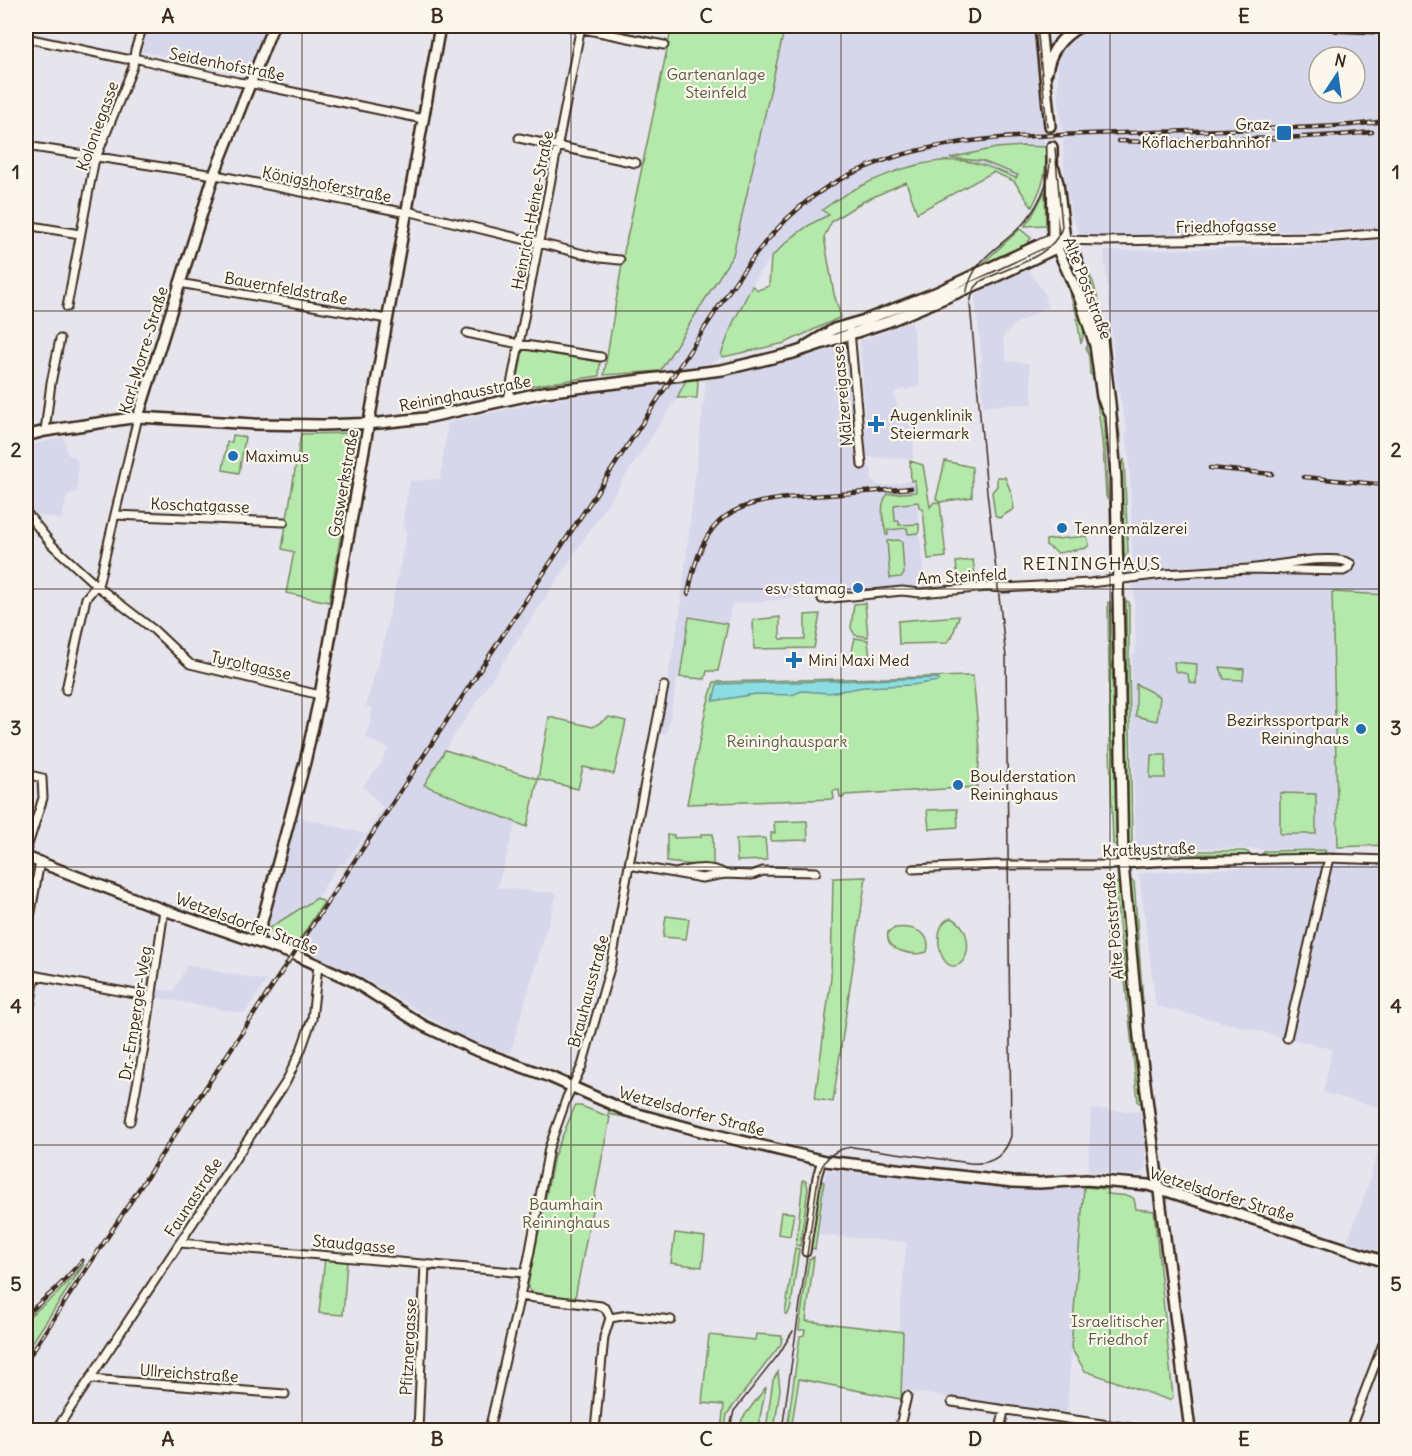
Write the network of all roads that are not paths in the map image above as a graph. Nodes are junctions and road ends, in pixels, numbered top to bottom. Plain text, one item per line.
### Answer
1 (143, 26) edge
2 (273, 26) edge
3 (440, 26) edge
4 (568, 26) edge
5 (1040, 26) edge
6 (1081, 26) edge
7 (1337, 26) edge
8 (581, 27) edge
9 (1386, 28) edge
10 (26, 38) edge
11 (663, 45) dead end
12 (134, 58) junction
13 (250, 84) junction
14 (1045, 84) junction
15 (423, 119) junction
16 (1050, 126) tunnel mouth
17 (519, 138) dead end
18 (26, 146) edge
19 (558, 146) junction
20 (1052, 147) tunnel mouth
21 (98, 157) junction
22 (636, 163) dead end
23 (1054, 169) junction
24 (214, 175) junction
25 (406, 212) junction
26 (26, 225) edge
27 (1386, 233) edge
28 (80, 234) junction
29 (1065, 240) junction
30 (540, 243) junction
31 (1055, 244) junction
32 (620, 260) dead end
33 (971, 278) junction
34 (179, 283) junction
35 (970, 288) junction
36 (67, 307) dead end
37 (387, 319) junction
38 (850, 323) junction
39 (467, 333) dead end
40 (850, 334) junction
41 (60, 339) dead end
42 (519, 344) junction
43 (800, 351) junction
44 (601, 357) dead end
45 (508, 400) junction
46 (1110, 415) junction
47 (138, 417) junction
48 (369, 423) junction
49 (45, 431) junction
50 (26, 436) edge
51 (862, 465) dead end
52 (26, 512) edge
53 (115, 515) junction
54 (284, 522) dead end
55 (1248, 569) junction
56 (1117, 580) junction
57 (97, 586) junction
58 (822, 599) dead end
59 (664, 687) dead end
60 (66, 690) dead end
61 (320, 695) junction
62 (26, 774) edge
63 (26, 850) edge
64 (26, 857) edge
65 (1329, 858) junction
66 (1386, 860) edge
67 (40, 861) junction
68 (1123, 864) junction
69 (629, 865) junction
70 (914, 869) dead end
71 (816, 872) dead end
72 (164, 910) junction
73 (26, 940) edge
74 (257, 940) junction
75 (318, 965) junction
76 (26, 974) edge
77 (35, 976) junction
78 (152, 997) junction
79 (26, 1031) edge
80 (1287, 1038) dead end
81 (572, 1086) junction
82 (130, 1121) dead end
83 (822, 1160) junction
84 (1158, 1188) junction
85 (180, 1243) junction
86 (806, 1252) dead end
87 (1386, 1262) edge
88 (425, 1264) junction
89 (525, 1273) junction
90 (519, 1296) junction
91 (610, 1318) junction
92 (671, 1320) dead end
93 (1386, 1336) edge
94 (90, 1379) junction
95 (285, 1394) dead end
96 (907, 1396) dead end
97 (952, 1402) dead end
98 (1004, 1411) junction
99 (1102, 1428) edge
100 (56, 1431) edge
101 (418, 1431) edge
102 (489, 1431) edge
103 (596, 1431) edge
104 (899, 1431) edge
105 (1000, 1431) edge
106 (1143, 1431) edge
107 (1190, 1431) edge
108 (1350, 1431) edge

1 - 12 street, Koloniegasse
2 - 13 main road, Karl-Morre-Straße
3 - 15 main road, Gaswerkstraße
4 - 8 street
5 - 14 main road
6 - 14 main road
7 - 9 main road
8 - 11 street
8 - 19 street, Heinrich-Heine-Straße
10 - 12 street, Seidenhofstraße
12 - 13 street, Seidenhofstraße
12 - 21 street, Koloniegasse
13 - 15 street, Seidenhofstraße
13 - 24 main road, Karl-Morre-Straße
14 - 16 main road
15 - 25 main road, Gaswerkstraße
17 - 19 street
18 - 21 street, Königshoferstraße
19 - 22 street
19 - 30 street, Heinrich-Heine-Straße
20 - 23 main road, Alte Poststraße
21 - 24 street, Königshoferstraße
21 - 28 street, Koloniegasse
23 - 29 main road, Alte Poststraße
23 - 31 main road, Alte Poststraße
24 - 25 street, Königshoferstraße
24 - 34 main road, Karl-Morre-Straße
25 - 30 street, Königshoferstraße
25 - 37 main road, Gaswerkstraße
26 - 28 street
27 - 29 street, Friedhofgasse
28 - 36 street, Koloniegasse
29 - 31 main road, Reininghausstraße
29 - 46 main road, Alte Poststraße
30 - 32 street, Königshoferstraße
30 - 42 street, Heinrich-Heine-Straße
31 - 33 main road, Reininghausstraße
31 - 35 main road, Reininghausstraße
31 - 46 main road, Alte Poststraße
33 - 35 main road
33 - 38 main road, Reininghausstraße
34 - 37 street, Bauernfeldstraße
34 - 47 main road, Karl-Morre-Straße
35 - 40 main road, Reininghausstraße
37 - 48 main road, Gaswerkstraße
38 - 40 street, Mälzereigasse
38 - 43 main road, Reininghausstraße
39 - 42 street
40 - 43 main road, Reininghausstraße
40 - 51 street, Mälzereigasse
41 - 49 street
42 - 44 street
42 - 45 street, Heinrich-Heine-Straße
43 - 45 main road, Reininghausstraße
45 - 48 main road, Reininghausstraße
46 - 56 main road, Alte Poststraße
47 - 48 main road, Reininghausstraße
47 - 49 main road, Reininghausstraße
47 - 53 street, Karl-Morre-Straße
48 - 61 main road, Gaswerkstraße
49 - 50 main road, Reininghausstraße
52 - 57 street
53 - 54 street, Koschatgasse
53 - 57 street, Karl-Morre-Straße
55 - 55 street, Am Steinfeld
55 - 56 street, Am Steinfeld
56 - 58 street, Am Steinfeld
56 - 68 main road, Alte Poststraße
57 - 60 street, Karl-Morre-Straße
57 - 61 street, Tyroltgasse
59 - 69 street, Brauhausstraße
61 - 74 main road, Gaswerkstraße
62 - 63 street
64 - 67 main road, Wetzelsdorfer Straße
65 - 66 street, Kratkystraße
65 - 68 street, Kratkystraße
65 - 80 street
67 - 72 main road, Wetzelsdorfer Straße
67 - 73 street
68 - 70 street, Kratkystraße
68 - 84 main road, Alte Poststraße
69 - 71 street
69 - 81 street, Brauhausstraße
72 - 74 main road, Wetzelsdorfer Straße
72 - 78 street, Dr.-Emperger-Weg
74 - 75 main road, Wetzelsdorfer Straße
75 - 81 main road, Wetzelsdorfer Straße
75 - 85 street, Faunastraße
76 - 77 street
77 - 78 street
77 - 79 street
78 - 82 street, Dr.-Emperger-Weg
81 - 83 main road, Wetzelsdorfer Straße
81 - 89 street, Brauhausstraße
83 - 84 main road, Wetzelsdorfer Straße
83 - 86 street
84 - 87 main road, Wetzelsdorfer Straße
84 - 107 main road, Alte Poststraße
85 - 88 street, Staudgasse
85 - 94 street, Faunastraße
88 - 89 street, Staudgasse
88 - 101 street, Pfitznergasse
89 - 90 street, Brauhausstraße
90 - 91 street
90 - 102 street, Brauhausstraße
91 - 92 street
91 - 103 street
93 - 108 street
94 - 95 street, Ullreichstraße
94 - 100 street, Faunastraße
96 - 104 street
97 - 98 street
98 - 99 street
98 - 105 street
99 - 106 street

